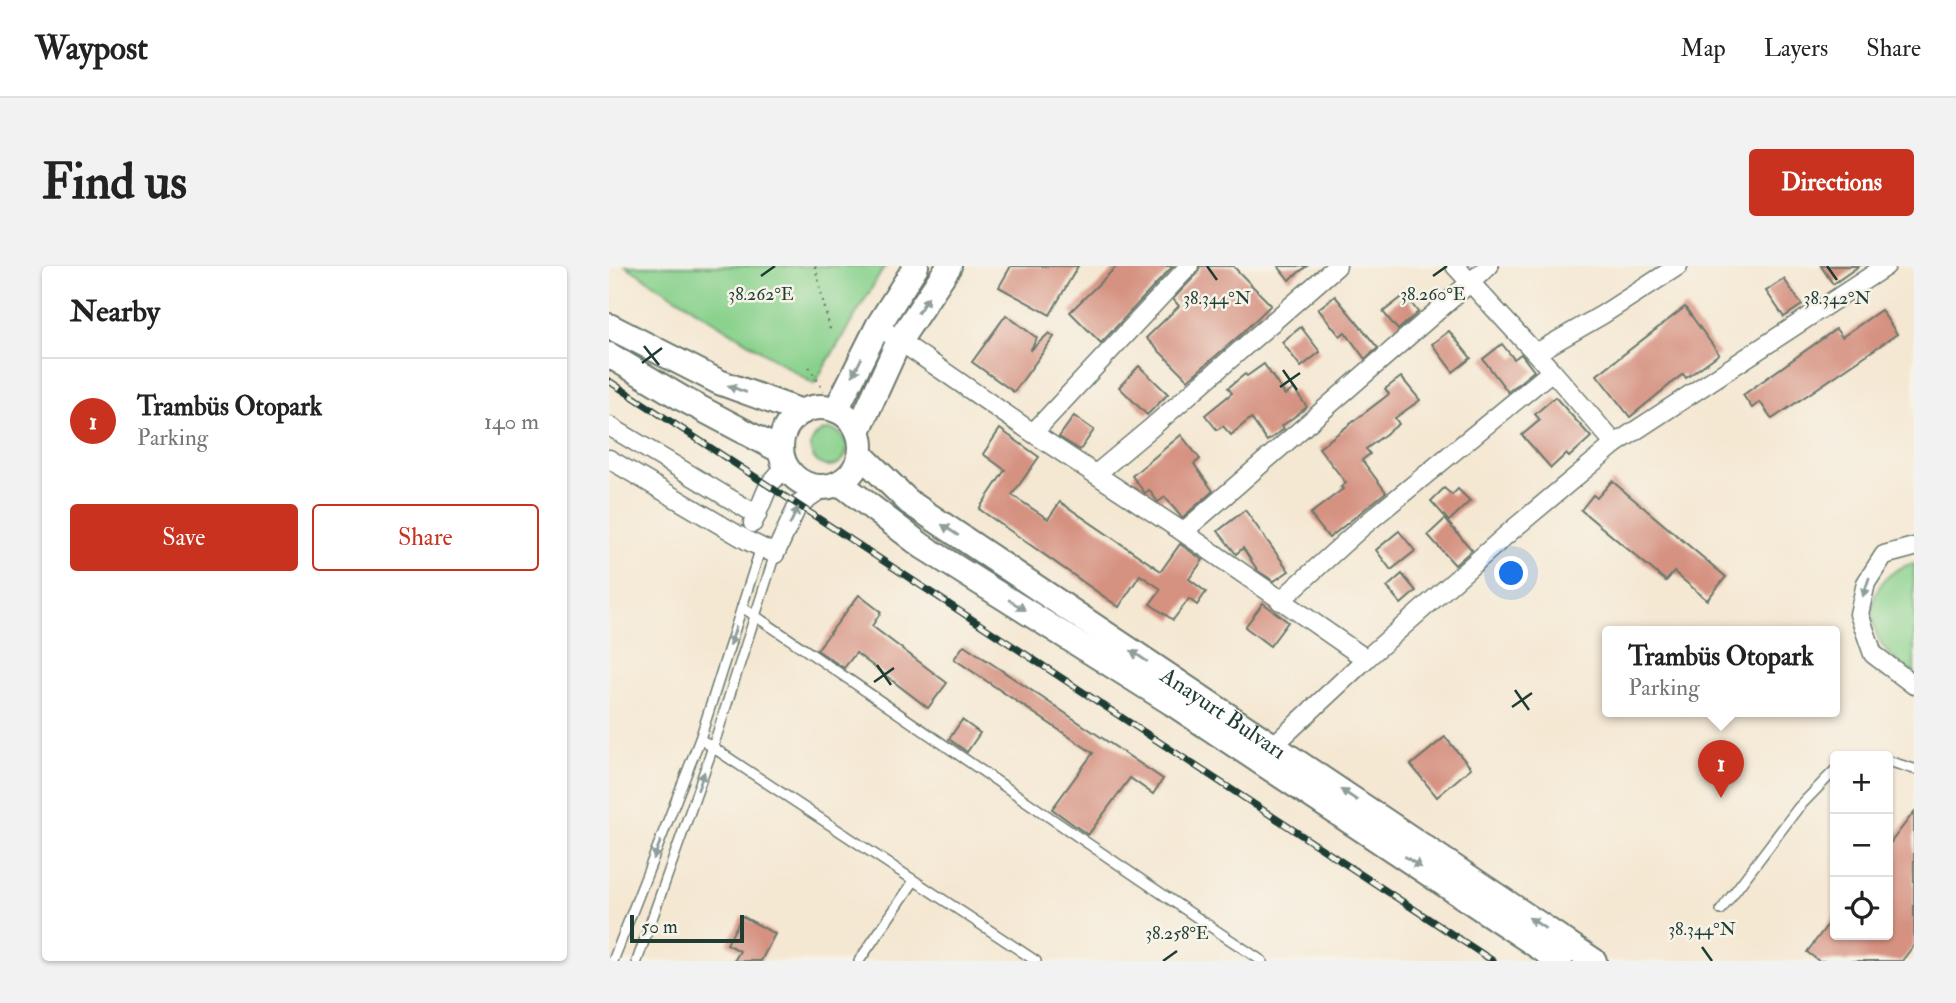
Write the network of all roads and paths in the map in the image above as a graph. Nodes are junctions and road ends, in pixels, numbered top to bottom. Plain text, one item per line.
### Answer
1 (815, 266) edge
2 (916, 266) edge
3 (949, 266) edge
4 (1189, 266) edge
5 (1455, 266) edge
6 (1489, 266) edge
7 (1678, 266) edge
8 (1886, 266) edge
9 (1327, 269) edge
10 (1470, 283) junction
11 (878, 326) junction
12 (609, 327) edge
13 (831, 334) dead end
14 (899, 341) junction
15 (1536, 353) junction
16 (609, 355) edge
17 (809, 368) dead end
18 (1552, 371) junction
19 (836, 410) junction
20 (801, 412) junction
21 (609, 426) edge
22 (1033, 433) junction
23 (859, 443) junction
24 (1615, 444) junction
25 (609, 459) edge
26 (784, 459) junction
27 (1095, 474) junction
28 (832, 485) junction
29 (757, 515) junction
30 (1183, 532) junction
31 (1914, 547) edge
32 (762, 548) junction
33 (1280, 601) junction
34 (742, 607) junction
35 (756, 617) junction
36 (1366, 659) junction
37 (1914, 685) edge
38 (700, 738) junction
39 (1274, 745) junction
40 (713, 747) junction
41 (1893, 763) edge
42 (1914, 769) edge
43 (1830, 775) edge
44 (914, 881) junction
45 (1721, 910) dead end
46 (1020, 951) junction
47 (613, 961) edge
48 (637, 961) edge
49 (859, 961) edge
50 (1013, 961) edge
51 (1036, 961) edge
52 (1262, 961) edge
53 (1560, 961) edge
54 (1594, 961) edge

1 - 13 path
2 - 11 main road
14 -> 3 main road
4 - 22 street
5 - 10 street
6 - 10 street
7 - 15 street
8 - 24 street
9 - 27 street
10 - 15 street
10 - 30 street
11 - 14 street
11 -> 19 main road
20 -> 12 main road
14 - 22 street
14 - 23 main road
15 - 18 street
16 - 26 main road
17 - 19 path
18 - 24 street
18 - 33 street
19 - 20 main road
19 - 23 main road
20 - 26 main road
21 - 29 street
22 - 27 street
23 - 28 main road
39 -> 23 main road, Anayurt Bulvarı
24 - 36 street
25 - 32 street
26 - 28 main road
26 - 29 street
27 - 30 street
32 -> 28 street
28 -> 53 main road, Anayurt Bulvarı
29 - 32 street
30 - 33 street
31 -> 37 street
32 - 34 lane
32 - 35 lane
33 - 36 street
34 - 35 lane
34 -> 38 lane
35 - 40 lane
35 - 52 lane
36 - 39 street
38 - 40 lane
38 -> 47 lane
54 -> 39 main road, Anayurt Bulvarı
40 - 44 lane
48 -> 40 lane
41 - 42 lane
43 - 45 lane
44 - 46 lane
44 - 49 lane
46 - 50 lane
46 - 51 lane

